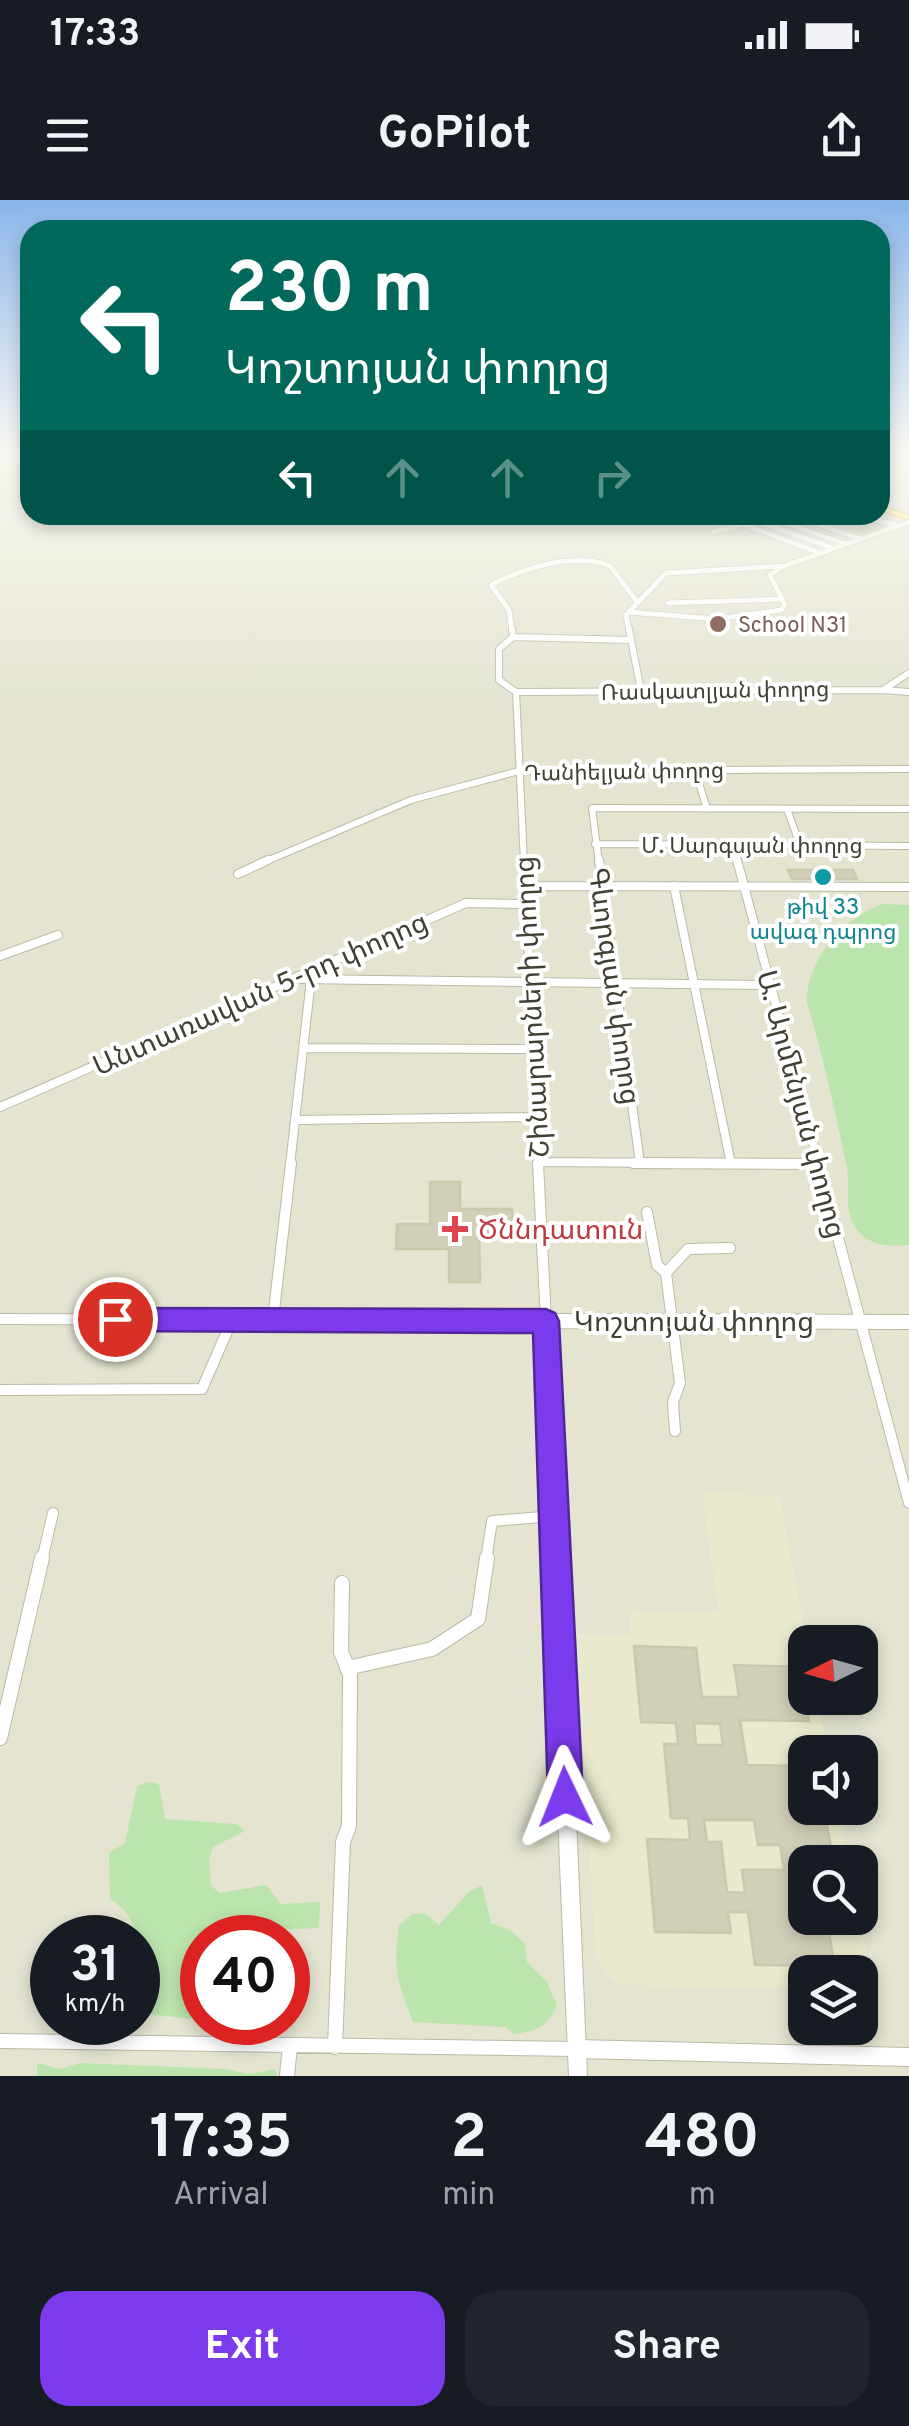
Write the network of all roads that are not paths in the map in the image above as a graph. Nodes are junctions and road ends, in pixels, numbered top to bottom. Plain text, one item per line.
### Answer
1 (787, 541) edge
2 (810, 541) edge
3 (836, 541) edge
4 (856, 541) edge
5 (846, 544) junction
6 (834, 549) junction
7 (820, 553) junction
8 (784, 566) junction
9 (782, 599) junction
10 (638, 602) junction
11 (668, 603) dead end
12 (628, 612) junction
13 (513, 638) junction
14 (631, 640) junction
15 (909, 673) edge
16 (884, 690) junction
17 (516, 692) junction
18 (642, 692) junction
19 (909, 692) edge
20 (909, 769) edge
21 (519, 770) junction
22 (695, 770) junction
23 (707, 809) junction
24 (787, 809) junction
25 (909, 809) edge
26 (595, 844) junction
27 (733, 845) junction
28 (800, 845) junction
29 (909, 846) edge
30 (238, 874) dead end
31 (524, 886) junction
32 (600, 886) junction
33 (674, 886) junction
34 (742, 886) junction
35 (909, 888) edge
36 (525, 904) junction
37 (58, 935) dead end
38 (0, 956) edge
39 (293, 979) junction
40 (311, 979) junction
41 (614, 983) junction
42 (529, 984) junction
43 (694, 984) junction
44 (770, 985) junction
45 (303, 1048) junction
46 (532, 1049) junction
47 (0, 1108) edge
48 (536, 1118) junction
49 (295, 1120) junction
50 (538, 1162) junction
51 (640, 1163) junction
52 (731, 1164) junction
53 (817, 1164) junction
54 (647, 1212) dead end
55 (730, 1248) dead end
56 (666, 1273) junction
57 (0, 1319) edge
58 (232, 1320) junction
59 (274, 1320) junction
60 (671, 1320) junction
61 (546, 1321) junction
62 (862, 1322) junction
63 (909, 1322) edge
64 (0, 1390) edge
65 (676, 1431) dead end
66 (909, 1503) edge
67 (52, 1513) dead end
68 (554, 1516) junction
69 (342, 1583) dead end
70 (348, 1668) junction
71 (0, 1738) edge
72 (0, 2042) edge
73 (290, 2046) junction
74 (334, 2048) junction
75 (576, 2049) junction
76 (909, 2058) edge
77 (287, 2076) edge
78 (578, 2076) edge

1 - 7 street
2 - 6 street
3 - 5 street
4 - 5 street
5 - 6 street
6 - 7 street
7 - 8 street
8 - 9 street
8 - 10 street
9 - 11 street
9 - 12 street
10 - 12 street
10 - 13 street
12 - 14 street
13 - 14 street
13 - 17 street
14 - 18 street
15 - 16 street
16 - 18 street, Ռասկատլյան փողոց
16 - 19 street, Ռասկատլյան փողոց
17 - 18 street, Ռասկատլյան փողոց
17 - 21 street, Շինարարների փողոց
20 - 22 street, Դանիելյան փողոց
21 - 22 street, Դանիելյան փողոց
21 - 30 street, Դանիելյան փողոց
21 - 31 street, Շինարարների փողոց
22 - 23 street
23 - 24 street
23 - 26 street, Գևորգյան փողոց
24 - 25 street
24 - 28 street
26 - 27 street, Մ. Սարգսյան փողոց
26 - 32 street, Գևորգյան փողոց
27 - 28 street, Մ. Սարգսյան փողոց
27 - 34 street, Ա. Արմենյան փողոց
28 - 29 street, Մ. Սարգսյան փողոց
31 - 32 street
31 - 36 street, Շինարարների փողոց
32 - 33 street
32 - 41 street, Գևորգյան փողոց
33 - 34 street
33 - 43 street
34 - 35 street
34 - 44 street, Ա. Արմենյան փողոց
36 - 39 street, Անտառավան 5-րդ փողոց
36 - 42 street, Շինարարների փողոց
37 - 38 street
39 - 40 street
39 - 47 street, Անտառավան 5-րդ փողոց
40 - 42 street
40 - 45 street
41 - 42 street
41 - 43 street
41 - 51 street, Գևորգյան փողոց
42 - 46 street, Շինարարների փողոց
43 - 44 street
43 - 52 street
44 - 53 street, Ա. Արմենյան փողոց
45 - 46 street
45 - 49 street
46 - 48 street, Շինարարների փողոց
48 - 49 street
48 - 50 street, Շինարարների փողոց
49 - 59 street
50 - 51 street
50 - 61 street, Շինարարների փողոց
51 - 52 street
52 - 53 street
53 - 62 street, Ա. Արմենյան փողոց
54 - 56 street
55 - 56 street
56 - 60 street
57 - 58 street, Կոշտոյան փողոց
58 - 59 street, Կոշտոյան փողոց
58 - 64 street
59 - 61 street, Կոշտոյան փողոց
60 - 61 street, Կոշտոյան փողոց
60 - 62 street, Կոշտոյան փողոց
60 - 65 street
61 - 68 street
62 - 63 street, Կոշտոյան փողոց
62 - 66 street, Ա. Արմենյան փողոց
67 - 71 street
68 - 70 street
68 - 75 street
69 - 70 street
70 - 74 street
72 - 73 street
73 - 74 street
73 - 77 street
74 - 75 street
75 - 76 street
75 - 78 street

